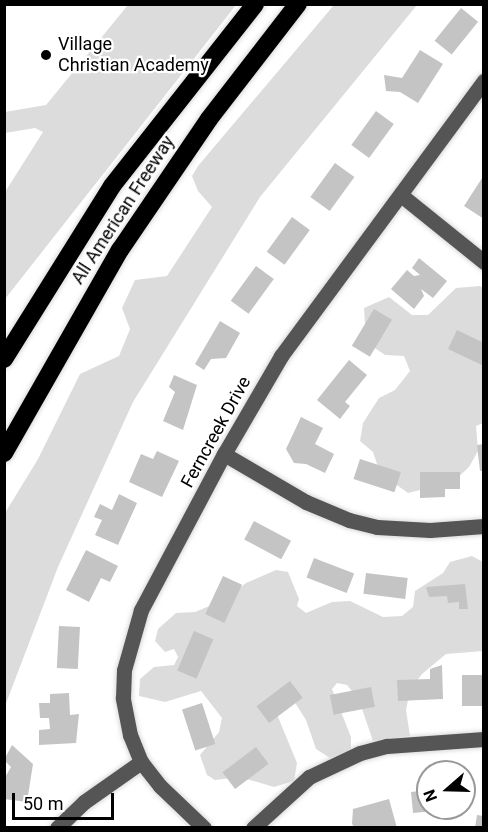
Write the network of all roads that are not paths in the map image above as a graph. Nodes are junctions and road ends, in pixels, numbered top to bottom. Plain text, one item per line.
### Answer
1 (255, 4) edge
2 (298, 4) edge
3 (483, 81) edge
4 (401, 195) junction
5 (483, 262) edge
6 (4, 358) edge
7 (4, 453) edge
8 (224, 454) junction
9 (483, 526) edge
10 (483, 739) edge
11 (141, 762) junction
12 (57, 828) edge
13 (204, 828) edge
14 (253, 828) edge

1 - 6 highway, All American Freeway
2 - 7 highway, All American Freeway
3 - 4 street, Ferncreek Drive
4 - 5 street
4 - 8 street, Ferncreek Drive
8 - 9 street
8 - 11 street, Ferncreek Drive
10 - 14 street
11 - 12 street
11 - 13 street, Ferncreek Drive

